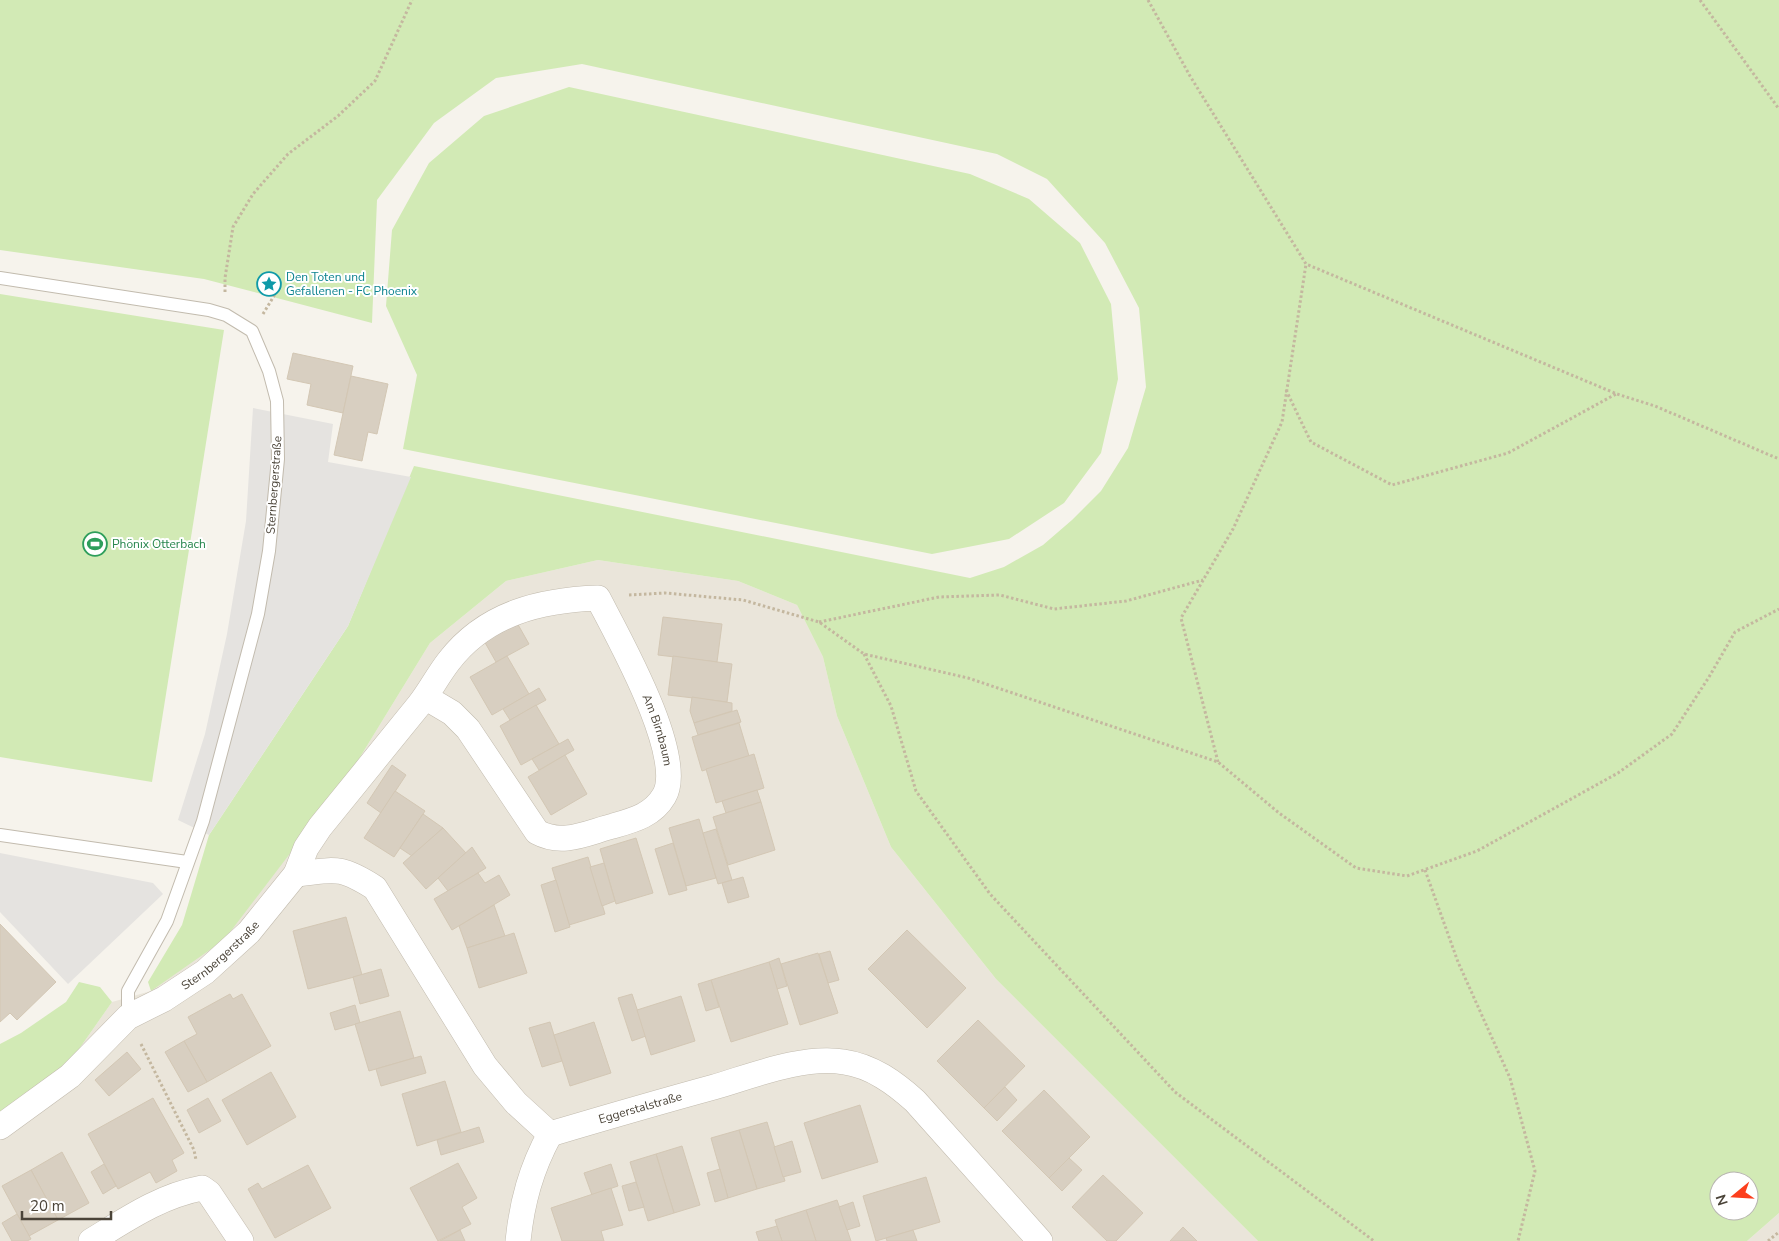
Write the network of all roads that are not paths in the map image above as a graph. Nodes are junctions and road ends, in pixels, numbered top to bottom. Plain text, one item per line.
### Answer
1 (0, 278) edge
2 (425, 697) junction
3 (0, 835) edge
4 (186, 862) junction
5 (296, 874) junction
6 (128, 1017) junction
7 (0, 1127) edge
8 (550, 1134) junction
9 (91, 1241) edge
10 (240, 1241) edge
11 (518, 1241) edge
12 (1040, 1241) edge

1 - 4 lane, Sternbergerstraße
2 - 2 street, Am Birnbaum
2 - 5 street
3 - 4 lane
4 - 6 lane, Sternbergerstraße
5 - 6 street, Sternbergerstraße
5 - 8 street
6 - 7 street, Sternbergerstraße
8 - 11 street
8 - 12 street, Eggerstalstraße
9 - 10 street

